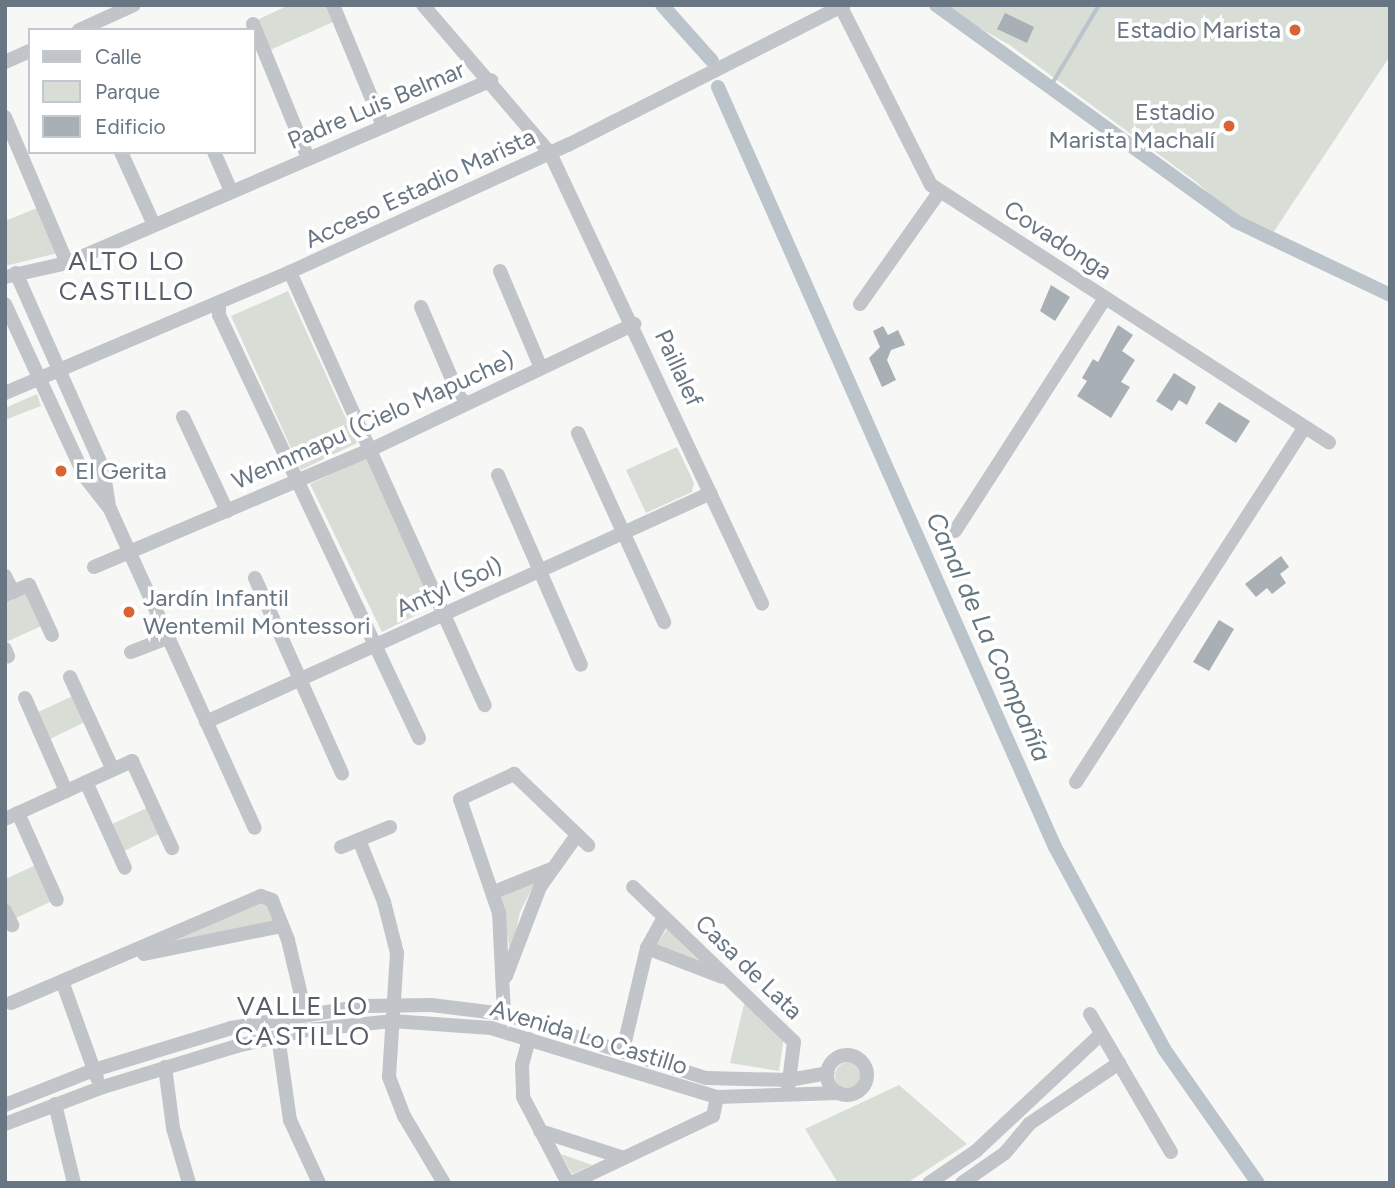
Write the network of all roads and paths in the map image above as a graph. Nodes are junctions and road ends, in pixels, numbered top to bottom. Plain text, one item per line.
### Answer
1 (134, 5) edge
2 (333, 5) edge
3 (423, 5) edge
4 (842, 6) edge
5 (253, 24) dead end
6 (83, 28) edge
7 (255, 28) edge
8 (256, 31) edge
9 (28, 52) edge
10 (5, 62) edge
11 (491, 80) junction
12 (5, 117) edge
13 (383, 126) junction
14 (550, 153) junction
15 (122, 154) edge
16 (215, 154) edge
17 (308, 158) junction
18 (231, 191) junction
19 (940, 191) junction
20 (154, 225) junction
21 (67, 263) junction
22 (500, 271) dead end
23 (290, 272) junction
24 (11, 275) edge
25 (1105, 298) junction
26 (219, 303) junction
27 (860, 303) dead end
28 (5, 304) edge
29 (421, 307) dead end
30 (634, 324) junction
31 (541, 368) junction
32 (60, 369) junction
33 (40, 378) junction
34 (5, 393) edge
35 (466, 403) junction
36 (183, 416) dead end
37 (1305, 427) junction
38 (578, 433) dead end
39 (1329, 442) dead end
40 (370, 450) junction
41 (498, 475) dead end
42 (300, 480) junction
43 (711, 493) junction
44 (110, 509) junction
45 (227, 510) junction
46 (955, 531) dead end
47 (624, 533) junction
48 (129, 553) junction
49 (94, 567) dead end
50 (540, 571) junction
51 (5, 576) edge
52 (255, 578) dead end
53 (9, 594) edge
54 (762, 604) dead end
55 (443, 614) junction
56 (664, 622) dead end
57 (52, 635) dead end
58 (167, 638) junction
59 (376, 645) junction
60 (131, 652) dead end
61 (581, 665) dead end
62 (70, 677) dead end
63 (302, 681) junction
64 (25, 698) dead end
65 (485, 705) dead end
66 (206, 722) junction
67 (419, 738) dead end
68 (113, 770) junction
69 (342, 773) dead end
70 (86, 782) junction
71 (1076, 782) dead end
72 (66, 791) junction
73 (12, 816) edge
74 (390, 827) dead end
75 (256, 828) dead end
76 (359, 840) junction
77 (172, 848) dead end
78 (341, 848) dead end
79 (125, 868) dead end
80 (552, 869) junction
81 (633, 887) dead end
82 (494, 892) junction
83 (57, 900) dead end
84 (5, 911) edge
85 (664, 917) junction
86 (12, 925) dead end
87 (282, 926) junction
88 (647, 948) junction
89 (102, 964) junction
90 (505, 977) junction
91 (730, 980) junction
92 (62, 981) junction
93 (11, 1003) dead end
94 (305, 1012) junction
95 (394, 1013) junction
96 (504, 1014) junction
97 (1090, 1014) dead end
98 (1101, 1034) junction
99 (278, 1036) junction
100 (529, 1038) junction
101 (623, 1049) junction
102 (1119, 1063) junction
103 (165, 1067) junction
104 (94, 1070) junction
105 (827, 1073) junction
106 (789, 1080) junction
107 (100, 1087) junction
108 (839, 1093) junction
109 (717, 1097) junction
110 (788, 1097) junction
111 (55, 1104) junction
112 (5, 1105) edge
113 (5, 1124) edge
114 (540, 1131) junction
115 (1171, 1152) dead end
116 (624, 1158) junction
117 (940, 1180) edge
118 (74, 1183) edge
119 (190, 1183) edge
120 (319, 1183) edge
121 (444, 1183) edge
122 (570, 1183) edge
123 (962, 1183) edge

1 - 6 street
2 - 13 street
3 - 11 street, Paillalef
4 - 14 street, Acceso Estadio Marista
4 - 19 street, Covadonga
5 - 7 street
8 - 17 street
9 - 10 street
11 - 13 street, Padre Luis Belmar
11 - 14 street, Paillalef
12 - 21 street
13 - 17 street, Padre Luis Belmar
14 - 23 street, Acceso Estadio Marista
14 - 30 street, Paillalef
15 - 20 street
16 - 18 street
17 - 18 street, Padre Luis Belmar
18 - 20 street, Padre Luis Belmar
19 - 25 street, Covadonga
19 - 27 street
20 - 21 street, Padre Luis Belmar
21 - 24 street, Padre Luis Belmar
22 - 31 street
23 - 26 street, Acceso Estadio Marista
23 - 40 street
24 - 32 street
25 - 37 street, Covadonga
25 - 46 street
26 - 32 street, Acceso Estadio Marista
26 - 42 street
28 - 33 street
29 - 35 street
30 - 31 street, Wennmapu (Cielo Mapuche)
30 - 43 street, Paillalef
31 - 35 street, Wennmapu (Cielo Mapuche)
32 - 33 street, Acceso Estadio Marista
32 - 44 street
33 - 34 street, Acceso Estadio Marista
33 - 44 street
35 - 40 street, Wennmapu (Cielo Mapuche)
36 - 45 street
37 - 39 street, Covadonga
37 - 71 street
38 - 47 street
40 - 42 street, Wennmapu (Cielo Mapuche)
40 - 55 street
41 - 50 street
42 - 45 street, Wennmapu (Cielo Mapuche)
42 - 59 street
43 - 47 street, Antyl (Sol)
43 - 54 street, Paillalef
44 - 48 street
45 - 48 street, Wennmapu (Cielo Mapuche)
47 - 50 street, Antyl (Sol)
47 - 56 street
48 - 49 street, Wennmapu (Cielo Mapuche)
48 - 58 street
50 - 55 street, Antyl (Sol)
50 - 61 street
51 - 53 street
52 - 63 street
53 - 57 street
55 - 59 street, Antyl (Sol)
55 - 65 street
58 - 60 street
58 - 66 street
59 - 63 street, Antyl (Sol)
59 - 67 street
62 - 68 street
63 - 66 street, Antyl (Sol)
63 - 69 street
64 - 72 street
66 - 75 street
68 - 70 street
68 - 77 street
70 - 72 street
70 - 79 street
72 - 73 street
73 - 83 street
74 - 76 street
76 - 78 street
76 - 95 street
80 - 82 street
80 - 82 street
80 - 90 street
81 - 85 street, Casa de Lata
82 - 90 street
84 - 86 street
85 - 88 street
85 - 91 street, Casa de Lata
87 - 89 street
87 - 89 street
87 - 94 street
88 - 91 street
88 - 101 street
89 - 92 street
90 - 96 street
91 - 106 street, Casa de Lata
92 - 93 street
92 - 104 street
94 - 95 street, Avenida Lo Castillo
94 - 104 street, Avenida Lo Castillo
95 - 96 street, Avenida Lo Castillo
95 - 99 street, Avenida Lo Castillo
95 - 100 street, Avenida Lo Castillo
95 - 121 street
96 - 101 street, Avenida Lo Castillo
97 - 98 street
98 - 102 street
98 - 117 street
99 - 103 street, Avenida Lo Castillo
99 - 120 street
100 - 109 street, Avenida Lo Castillo
100 - 114 street
101 - 106 street, Avenida Lo Castillo
102 - 115 street
102 - 123 street
103 - 107 street, Avenida Lo Castillo
103 - 119 street
104 - 107 street
104 - 112 street, Avenida Lo Castillo
105 - 106 street, Avenida Lo Castillo
105 - 108 street
105 - 108 street, Avenida Lo Castillo
106 - 110 street, Casa de Lata
107 - 111 street, Avenida Lo Castillo
108 - 110 street, Avenida Lo Castillo
109 - 110 street, Avenida Lo Castillo
109 - 116 street
111 - 113 street, Avenida Lo Castillo
111 - 118 street
114 - 116 street
114 - 122 street
116 - 122 street

